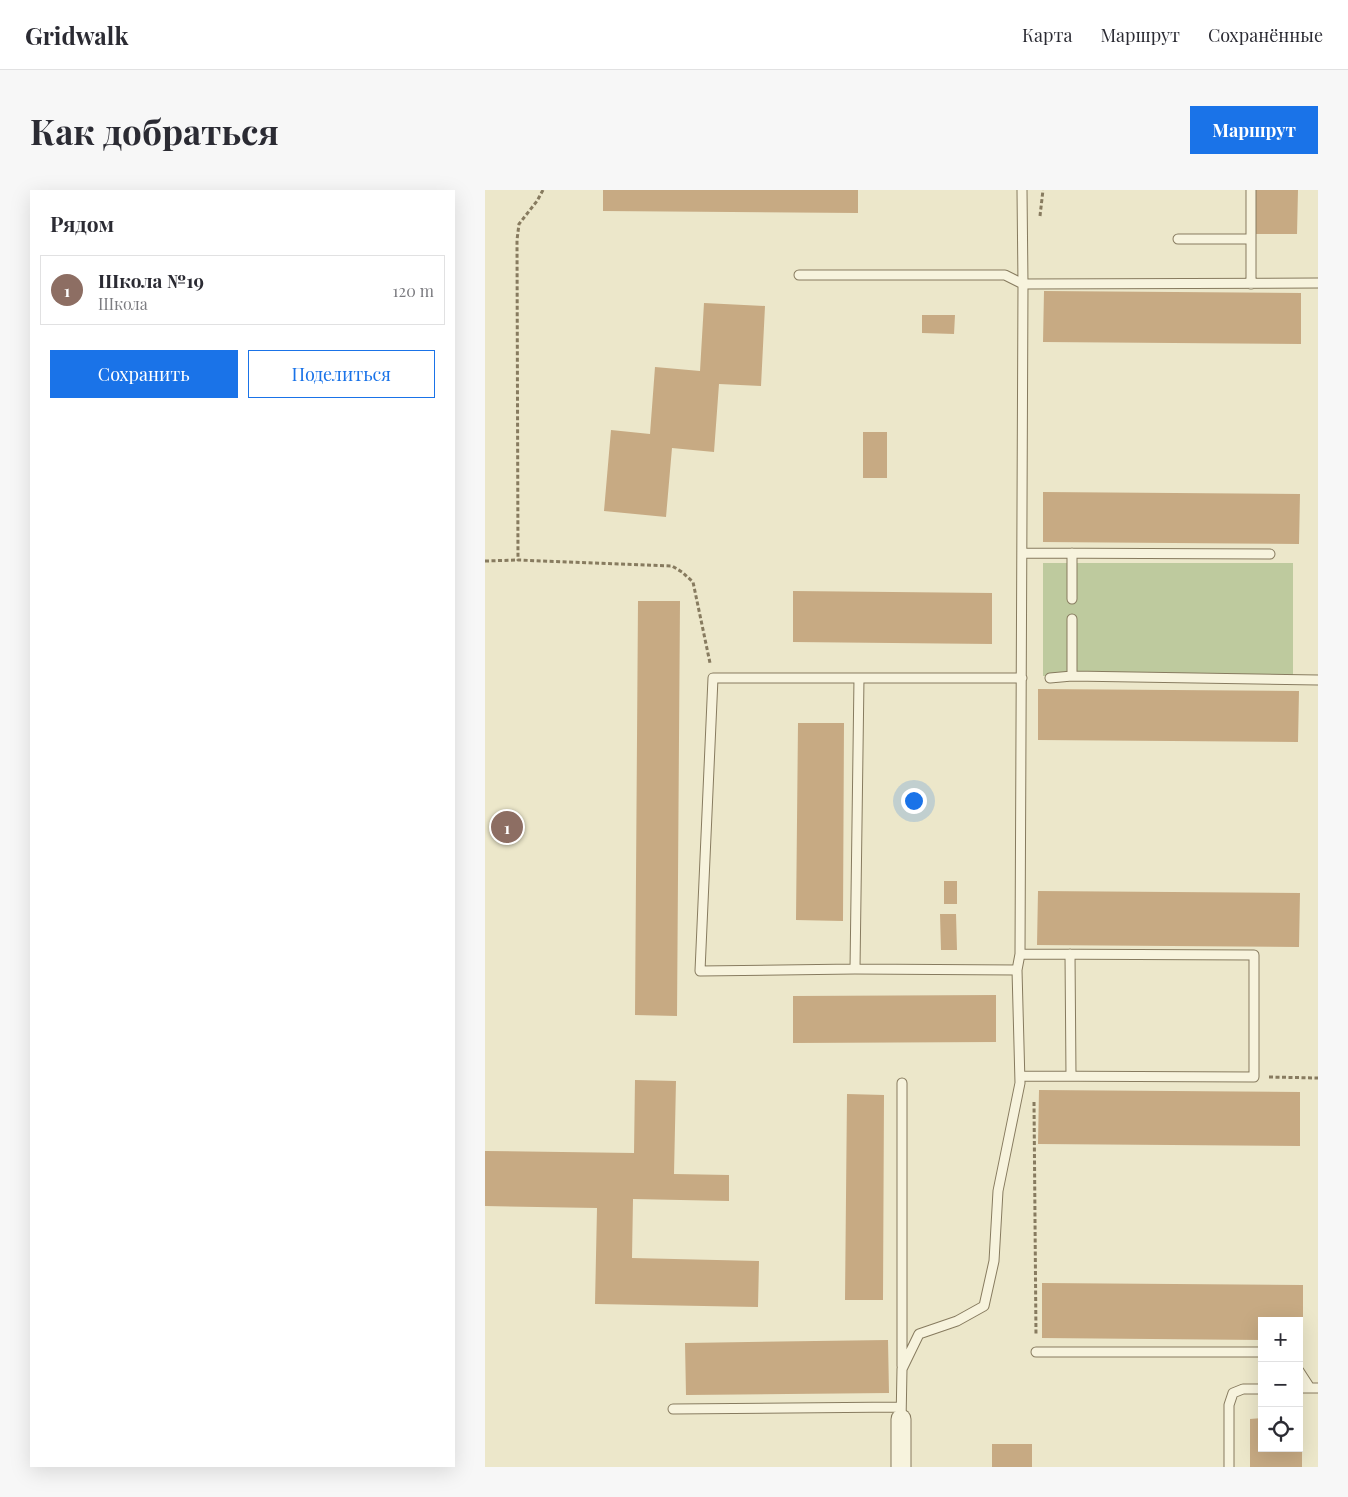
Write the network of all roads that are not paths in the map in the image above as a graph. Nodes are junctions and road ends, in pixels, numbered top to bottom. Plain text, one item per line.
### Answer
1 (1022, 190) edge
2 (1251, 190) edge
3 (1251, 239) junction
4 (1178, 240) dead end
5 (799, 275) dead end
6 (1318, 283) edge
7 (1023, 284) junction
8 (1251, 284) junction
9 (1022, 553) junction
10 (1072, 553) junction
11 (1270, 554) dead end
12 (1072, 599) dead end
13 (1072, 619) dead end
14 (1072, 676) junction
15 (859, 678) junction
16 (1022, 678) junction
17 (1050, 678) dead end
18 (1318, 680) edge
19 (1021, 954) junction
20 (1070, 954) junction
21 (855, 969) junction
22 (1017, 970) junction
23 (1020, 1076) junction
24 (1071, 1076) junction
25 (902, 1083) dead end
26 (1036, 1352) dead end
27 (1258, 1352) edge
28 (902, 1369) junction
29 (1303, 1376) edge
30 (1314, 1388) edge
31 (1258, 1389) edge
32 (901, 1407) junction
33 (673, 1409) dead end
34 (901, 1467) edge
35 (1229, 1467) edge

1 - 7 lane
2 - 3 lane
3 - 4 lane
3 - 8 lane
5 - 7 lane
6 - 8 lane
7 - 8 lane
7 - 9 lane
9 - 10 lane
9 - 16 lane
10 - 11 lane
10 - 12 lane
13 - 14 lane
14 - 17 lane
14 - 18 lane
15 - 16 lane
15 - 21 lane
15 - 21 lane
16 - 19 lane
19 - 20 lane
19 - 22 lane
20 - 24 lane
20 - 24 lane
21 - 22 lane
22 - 23 lane
23 - 24 lane
23 - 28 lane
25 - 28 lane
26 - 27 lane
28 - 32 lane
29 - 30 lane
31 - 35 lane
32 - 33 lane
32 - 34 lane

